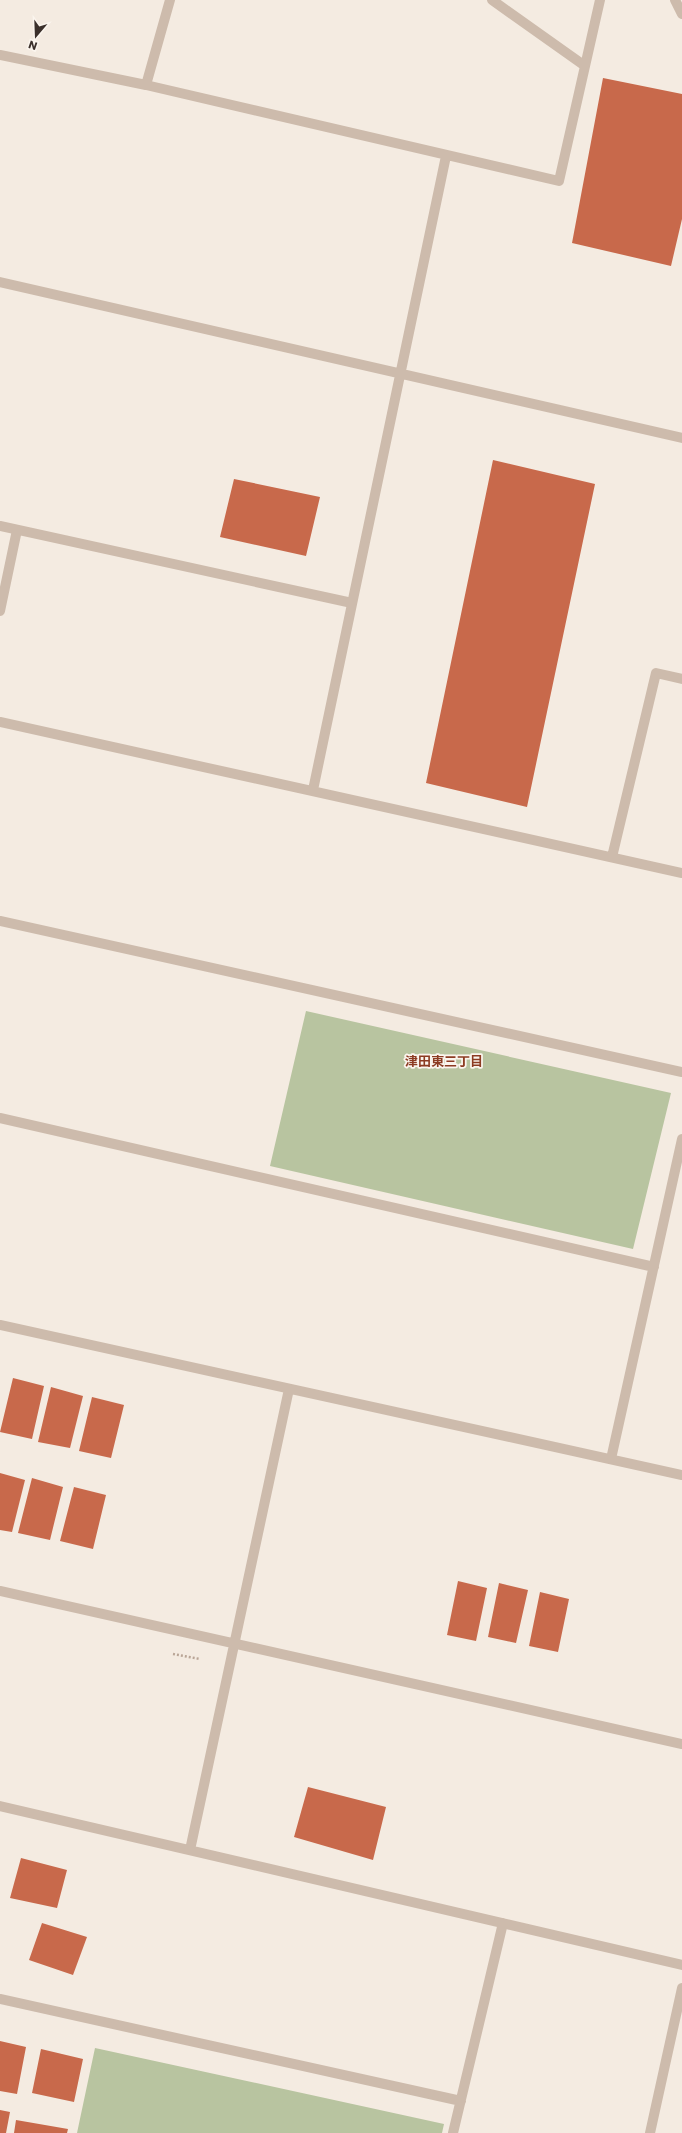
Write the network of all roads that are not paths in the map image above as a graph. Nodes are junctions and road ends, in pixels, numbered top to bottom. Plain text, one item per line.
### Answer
1 (170, 0) edge
2 (492, 0) edge
3 (600, 0) edge
4 (675, 0) edge
5 (682, 14) edge
6 (0, 55) edge
7 (585, 66) junction
8 (146, 85) junction
9 (446, 156) junction
10 (0, 282) edge
11 (400, 372) junction
12 (682, 438) edge
13 (0, 526) edge
14 (18, 530) junction
15 (352, 603) junction
16 (0, 611) edge
17 (682, 679) edge
18 (0, 722) edge
19 (313, 790) junction
20 (612, 857) junction
21 (682, 873) edge
22 (0, 921) edge
23 (682, 1072) edge
24 (0, 1118) edge
25 (682, 1139) edge
26 (654, 1267) junction
27 (0, 1326) edge
28 (290, 1389) junction
29 (611, 1459) junction
30 (682, 1475) edge
31 (0, 1591) edge
32 (235, 1643) junction
33 (682, 1744) edge
34 (0, 1806) edge
35 (190, 1850) junction
36 (502, 1923) junction
37 (682, 1965) edge
38 (682, 1988) edge
39 (0, 1999) edge
40 (461, 2100) junction
41 (453, 2133) edge
42 (650, 2133) edge

1 - 8 street
2 - 7 street
3 - 7 street
4 - 5 street
6 - 8 street
7 - 9 street
8 - 9 street
9 - 11 street
10 - 11 street
11 - 12 street
11 - 15 street
13 - 14 street
14 - 15 street
14 - 16 street
15 - 19 street
17 - 20 street
18 - 19 street
19 - 20 street
20 - 21 street
22 - 23 street
24 - 26 street
25 - 26 street
26 - 29 street
27 - 28 street
28 - 29 street
28 - 32 street
29 - 30 street
31 - 32 street
32 - 33 street
32 - 35 street
34 - 35 street
35 - 36 street
36 - 37 street
36 - 40 street
38 - 42 street
39 - 40 street
40 - 41 street

